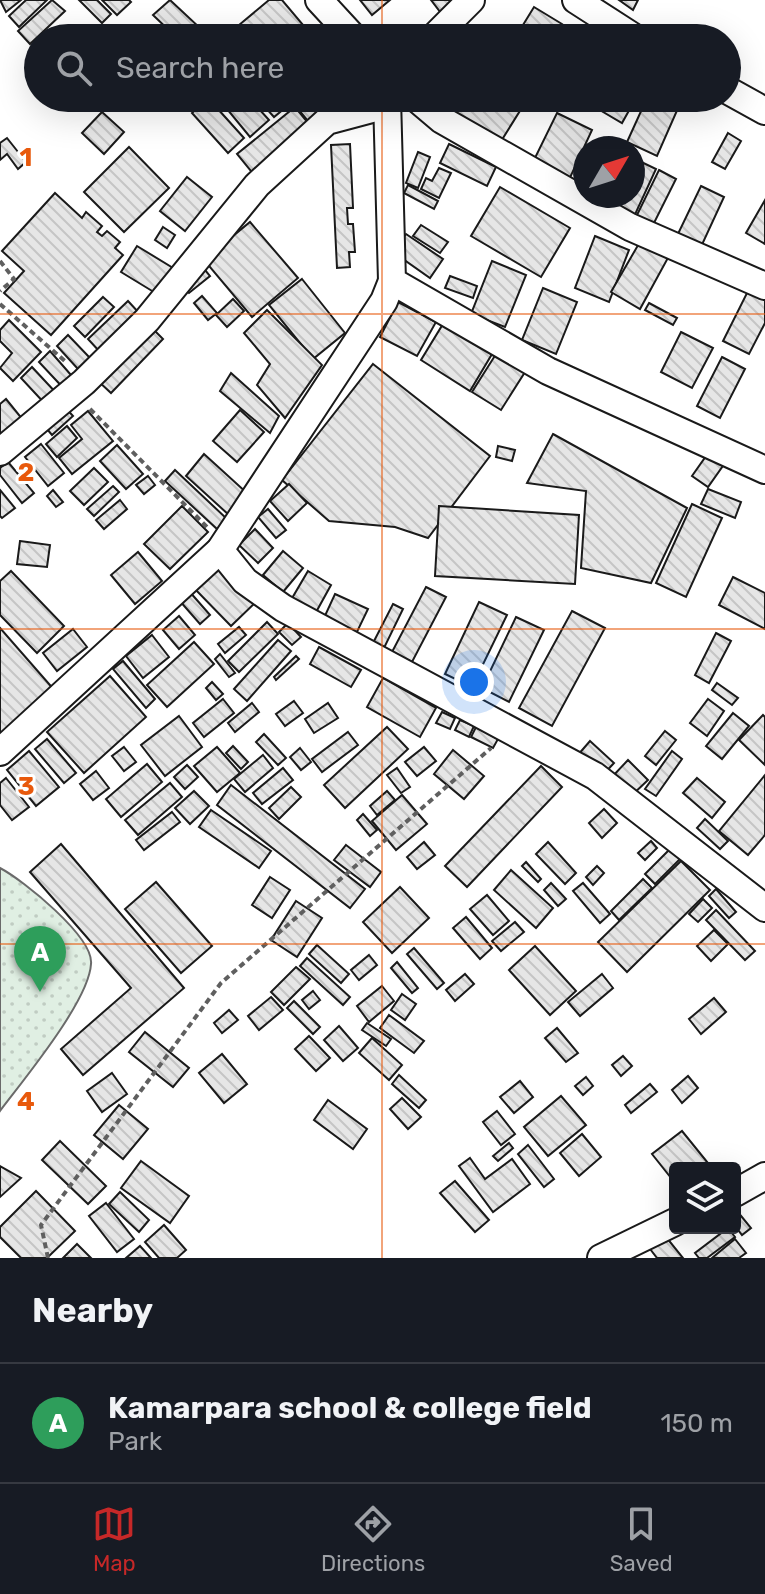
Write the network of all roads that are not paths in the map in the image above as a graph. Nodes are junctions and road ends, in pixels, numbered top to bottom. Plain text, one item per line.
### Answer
1 (319, 0) edge
2 (471, 0) edge
3 (576, 0) edge
4 (341, 24) edge
5 (447, 24) edge
6 (613, 24) edge
7 (741, 98) edge
8 (765, 111) edge
9 (354, 112) edge
10 (387, 112) edge
11 (433, 112) edge
12 (392, 281) junction
13 (765, 286) edge
14 (0, 452) edge
15 (765, 470) edge
16 (220, 550) junction
17 (0, 751) edge
18 (765, 908) edge
19 (765, 1176) edge
20 (741, 1190) edge
21 (669, 1225) edge
22 (601, 1258) edge

1 - 4 street
2 - 5 street
3 - 6 street
7 - 8 street
9 - 14 street
10 - 12 street
11 - 13 street
12 - 15 street
12 - 16 street
16 - 17 street
16 - 18 street
19 - 20 street
21 - 22 street

